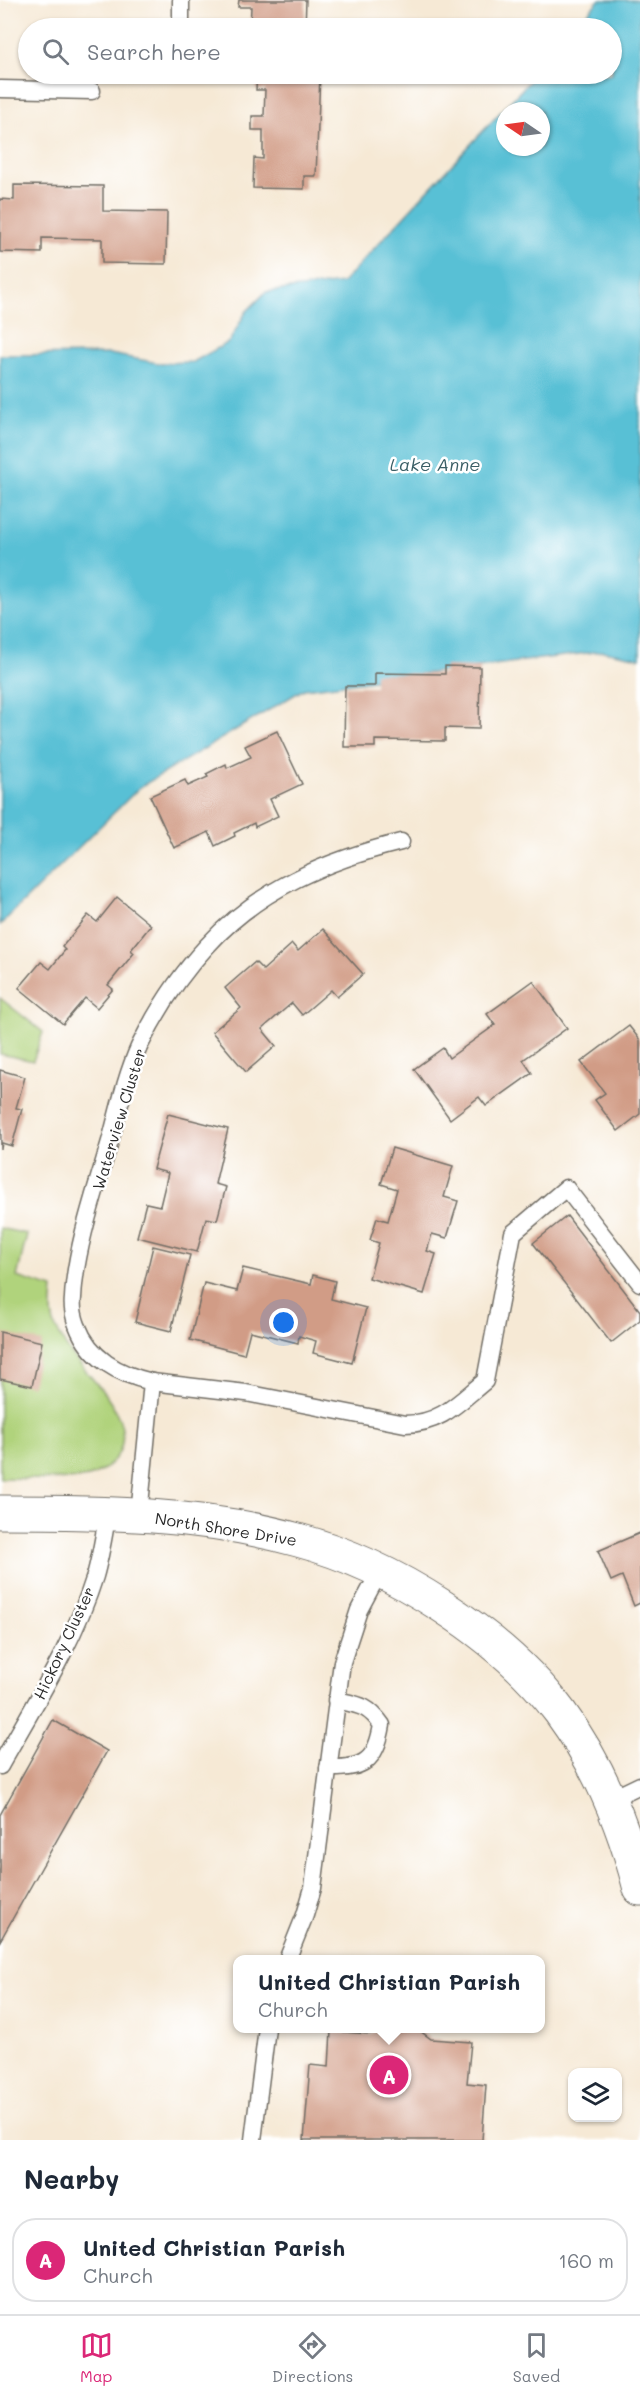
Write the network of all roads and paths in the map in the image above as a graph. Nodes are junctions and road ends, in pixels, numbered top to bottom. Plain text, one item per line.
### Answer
1 (182, 0) edge
2 (181, 18) edge
3 (0, 89) edge
4 (92, 91) dead end
5 (401, 842) dead end
6 (640, 1282) edge
7 (152, 1382) junction
8 (0, 1512) edge
9 (124, 1514) junction
10 (380, 1572) junction
11 (336, 1700) junction
12 (0, 1766) edge
13 (328, 1768) junction
14 (640, 1785) edge
15 (611, 1798) junction
16 (640, 1889) edge
17 (289, 1955) edge
18 (266, 2033) edge
19 (254, 2140) edge

1 - 2 lane
3 - 4 lane
5 - 7 lane, Waterview Cluster
6 - 7 lane, Waterview Cluster
7 - 9 lane
8 - 9 street, North Shore Drive
9 - 10 street, North Shore Drive
9 - 12 lane, Hickory Cluster
10 - 11 lane
10 - 15 street, North Shore Drive
11 - 13 lane
11 - 13 lane
13 - 17 lane
14 - 15 lane
15 - 16 street, North Shore Drive
18 - 19 lane

